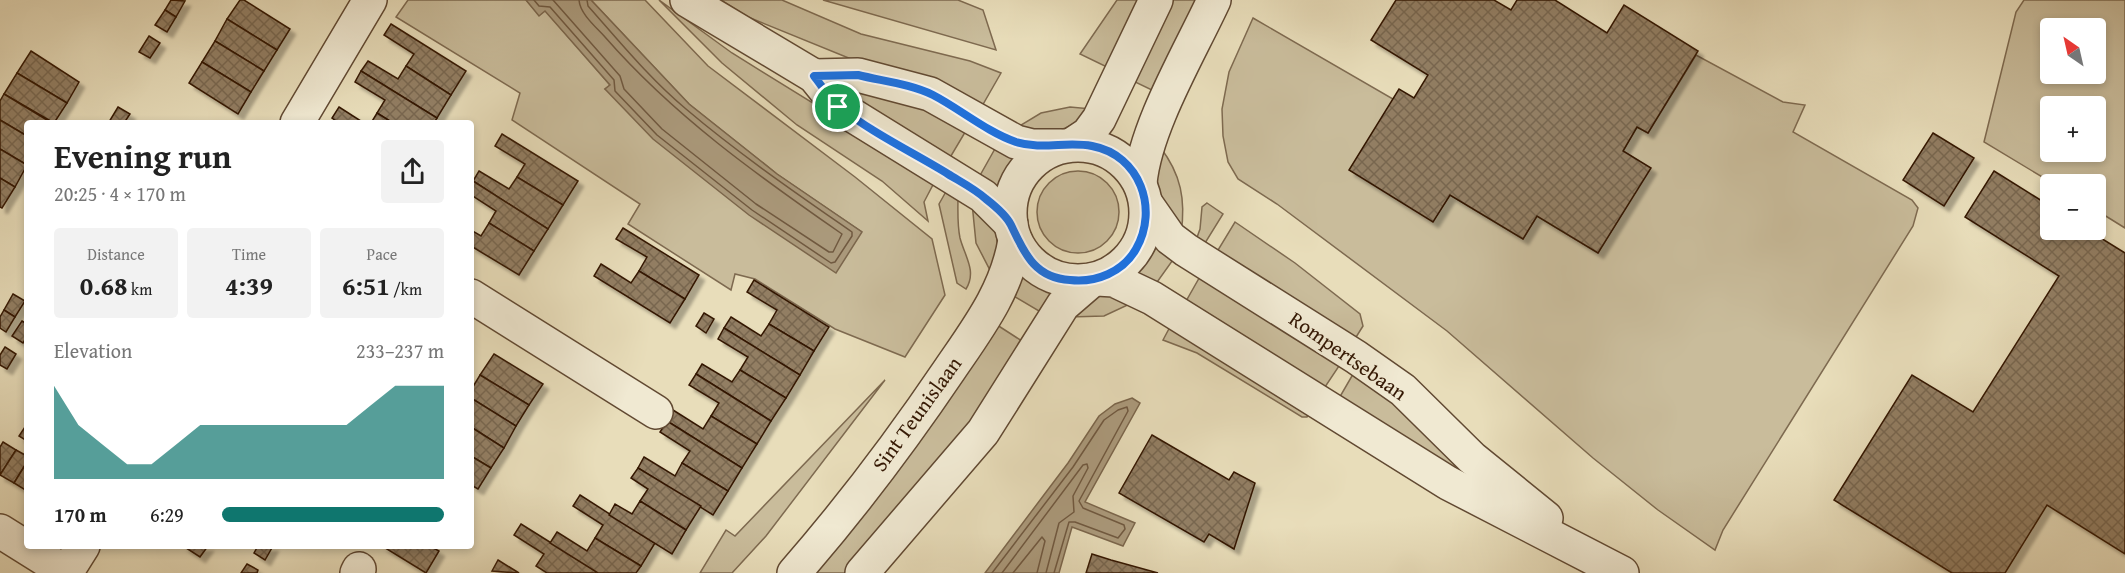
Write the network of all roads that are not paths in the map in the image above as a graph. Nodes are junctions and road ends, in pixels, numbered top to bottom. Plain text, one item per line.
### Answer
1 (370, 0) edge
2 (687, 0) edge
3 (1156, 0) edge
4 (1214, 0) edge
5 (814, 76) junction
6 (299, 120) edge
7 (1067, 145) junction
8 (1144, 194) junction
9 (1013, 232) junction
10 (1094, 279) junction
11 (474, 298) edge
12 (656, 412) dead end
13 (0, 531) edge
14 (24, 546) edge
15 (29, 549) edge
16 (81, 549) edge
17 (1611, 568) edge
18 (67, 573) edge
19 (794, 573) edge
20 (862, 573) edge

1 - 6 street
2 - 5 street
3 - 7 street
4 - 8 street
5 - 7 street
5 - 9 street
7 - 8 street
7 - 9 street
8 - 10 street
8 - 17 street, Rompertsebaan
9 - 10 street
9 - 19 street, Sint Teunislaan
10 - 17 street, Rompertsebaan
10 - 20 street
11 - 12 street
13 - 14 street
15 - 18 street
16 - 18 street

